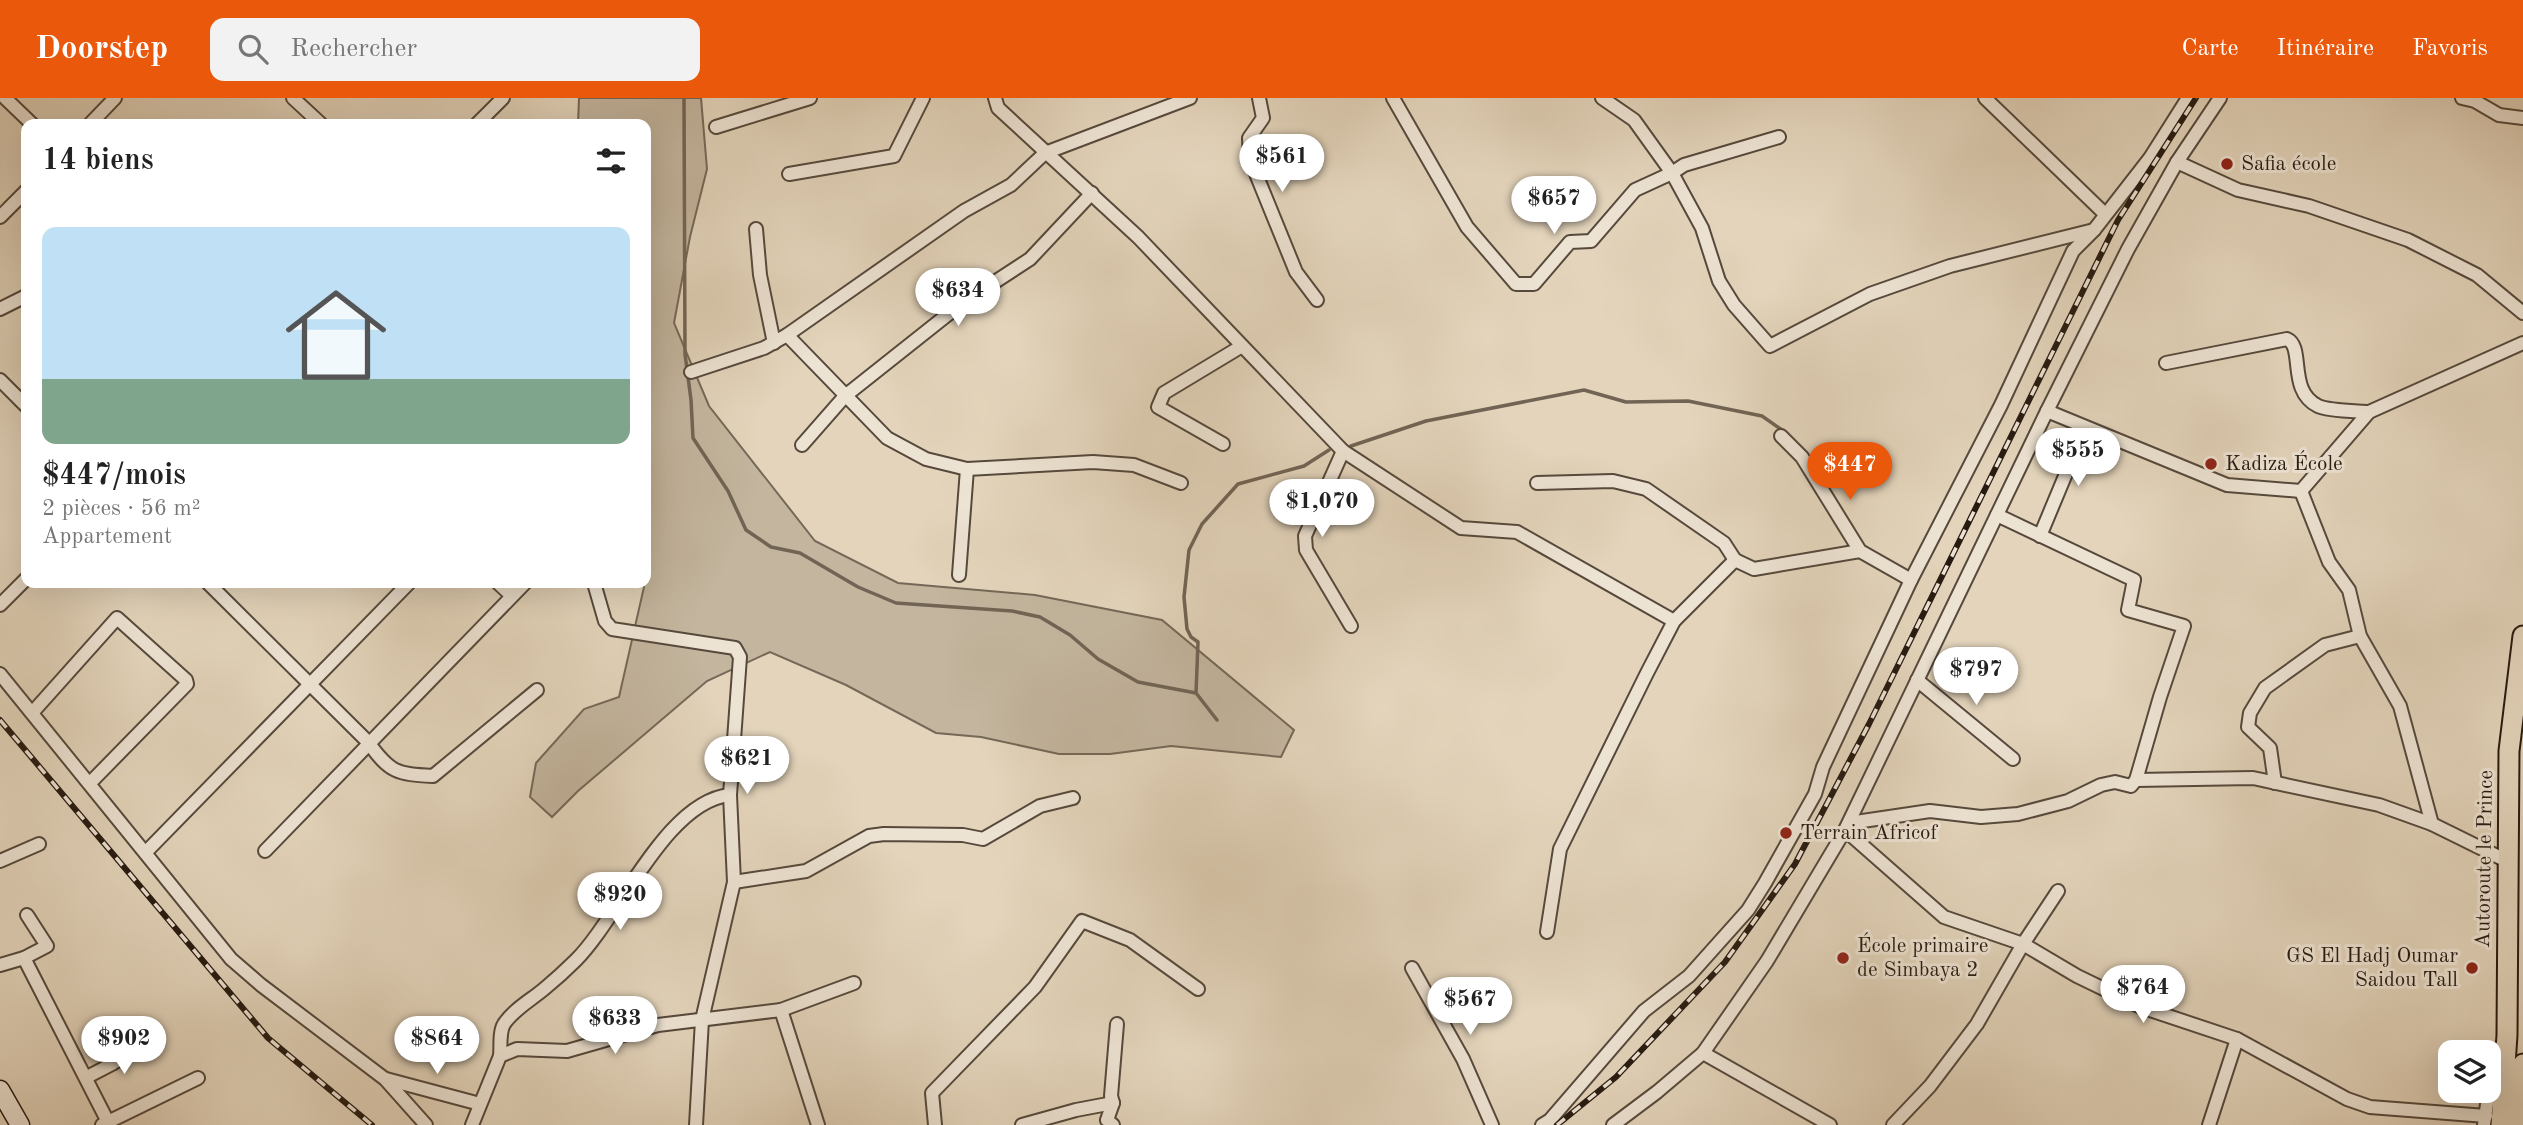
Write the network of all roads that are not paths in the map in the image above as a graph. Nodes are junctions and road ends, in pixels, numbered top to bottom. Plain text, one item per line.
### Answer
1 (5, 98) edge
2 (115, 98) edge
3 (503, 98) edge
4 (810, 98) edge
5 (923, 98) edge
6 (995, 98) edge
7 (1190, 98) edge
8 (1259, 98) edge
9 (1393, 98) edge
10 (1602, 98) edge
11 (2188, 98) edge
12 (2220, 98) edge
13 (2462, 98) edge
14 (1989, 99) edge
15 (300, 100) edge
16 (2523, 118) edge
17 (27, 119) edge
18 (95, 119) edge
19 (317, 119) edge
20 (482, 119) edge
21 (716, 127) dead end
22 (1779, 137) dead end
23 (1045, 153) junction
24 (2177, 162) junction
25 (1672, 173) junction
26 (789, 174) dead end
27 (1092, 193) junction
28 (21, 196) edge
29 (2105, 214) junction
30 (0, 218) edge
31 (757, 229) dead end
32 (2094, 230) junction
33 (21, 298) edge
34 (1317, 300) dead end
35 (0, 309) edge
36 (2523, 313) edge
37 (788, 335) junction
38 (774, 343) junction
39 (2523, 344) edge
40 (1242, 346) junction
41 (2166, 363) dead end
42 (691, 372) dead end
43 (0, 380) edge
44 (845, 396) junction
45 (21, 401) edge
46 (2047, 411) junction
47 (2369, 412) junction
48 (2085, 428) junction
49 (1781, 436) dead end
50 (1223, 444) dead end
51 (802, 445) dead end
52 (1343, 451) junction
53 (967, 469) junction
54 (1181, 483) dead end
55 (1537, 483) dead end
56 (2301, 491) junction
57 (1997, 514) junction
58 (2040, 536) junction
59 (1860, 551) junction
60 (1735, 560) junction
61 (959, 575) dead end
62 (1910, 580) junction
63 (21, 584) edge
64 (213, 588) edge
65 (404, 588) edge
66 (503, 588) edge
67 (520, 588) edge
68 (596, 588) edge
69 (512, 596) junction
70 (0, 605) edge
71 (1674, 621) junction
72 (1351, 626) dead end
73 (2360, 636) junction
74 (2523, 636) edge
75 (0, 674) edge
76 (1917, 680) junction
77 (311, 684) junction
78 (537, 690) dead end
79 (32, 713) junction
80 (368, 742) junction
81 (2013, 759) dead end
82 (2136, 780) junction
83 (90, 783) junction
84 (2275, 783) junction
85 (730, 795) junction
86 (1073, 798) dead end
87 (2432, 824) junction
88 (1847, 826) junction
89 (38, 844) dead end
90 (265, 851) dead end
91 (146, 852) junction
92 (2507, 860) junction
93 (0, 861) edge
94 (734, 882) junction
95 (2058, 891) dead end
96 (27, 915) dead end
97 (1547, 932) dead end
98 (2023, 944) junction
99 (24, 958) junction
100 (0, 965) edge
101 (1412, 968) dead end
102 (854, 983) dead end
103 (1198, 989) dead end
104 (781, 1010) junction
105 (702, 1020) junction
106 (1117, 1024) dead end
107 (2237, 1039) junction
108 (142, 1044) dead end
109 (1703, 1054) junction
110 (500, 1056) junction
111 (2523, 1064) edge
112 (87, 1077) junction
113 (198, 1077) dead end
114 (385, 1079) junction
115 (0, 1090) edge
116 (1113, 1103) junction
117 (480, 1104) junction
118 (2490, 1122) edge
119 (105, 1123) edge
120 (20, 1125) edge
121 (426, 1125) edge
122 (472, 1125) edge
123 (696, 1125) edge
124 (818, 1125) edge
125 (936, 1125) edge
126 (1022, 1125) edge
127 (1113, 1125) edge
128 (1492, 1125) edge
129 (1542, 1125) edge
130 (1613, 1125) edge
131 (1830, 1125) edge
132 (1893, 1125) edge
133 (2208, 1125) edge
134 (2517, 1125) edge

1 - 17 street
2 - 18 street
3 - 20 street
4 - 21 street
5 - 26 street
6 - 23 street
7 - 23 street
8 - 34 street
9 - 25 street
10 - 25 street
11 - 29 street
12 - 24 street
13 - 16 street
14 - 29 street
15 - 19 street
22 - 25 street
23 - 27 street
23 - 37 street
24 - 36 street
24 - 46 street
25 - 32 street
27 - 40 street
27 - 44 street
28 - 30 street
29 - 32 street
31 - 38 street
32 - 62 street
33 - 35 street
37 - 38 street
37 - 44 street
38 - 42 street
39 - 47 street
40 - 50 street
40 - 52 street
41 - 47 street
43 - 45 street
44 - 51 street
44 - 53 street
46 - 48 street
46 - 57 street
47 - 56 street
48 - 56 street
48 - 58 street
49 - 59 street
52 - 71 street
52 - 72 street
53 - 54 street
53 - 61 street
55 - 60 street
56 - 73 street
57 - 58 street
57 - 76 street
58 - 82 street
59 - 60 street
59 - 62 street
60 - 71 street
62 - 129 street
63 - 70 street
64 - 77 street
65 - 77 street
66 - 69 street
67 - 69 street
68 - 85 street
69 - 80 street
71 - 97 street
73 - 84 street
73 - 87 street
74 - 92 main road, Autoroute le Prince
75 - 79 street
76 - 81 street
76 - 88 street
77 - 80 street
77 - 91 street
78 - 80 street
79 - 83 street
79 - 83 street
80 - 90 street
82 - 84 street
82 - 88 street
83 - 91 street
84 - 87 street
85 - 94 street
85 - 110 street
86 - 94 street
87 - 92 street
88 - 98 street
88 - 109 street
89 - 93 street
91 - 114 street
92 - 118 main road, Autoroute le Prince
94 - 105 street
95 - 98 street
96 - 99 street
98 - 107 street
98 - 132 street
99 - 100 street
99 - 112 street
101 - 128 street
102 - 104 street
103 - 125 street
104 - 105 street
104 - 124 street
105 - 110 street
105 - 123 street
106 - 116 street
107 - 118 street
107 - 133 street
108 - 112 street
109 - 130 street
109 - 131 street
110 - 117 street
111 - 134 main road
112 - 119 street
113 - 119 street
114 - 117 street
114 - 121 street
115 - 120 street
116 - 126 street
116 - 127 street
117 - 122 street

